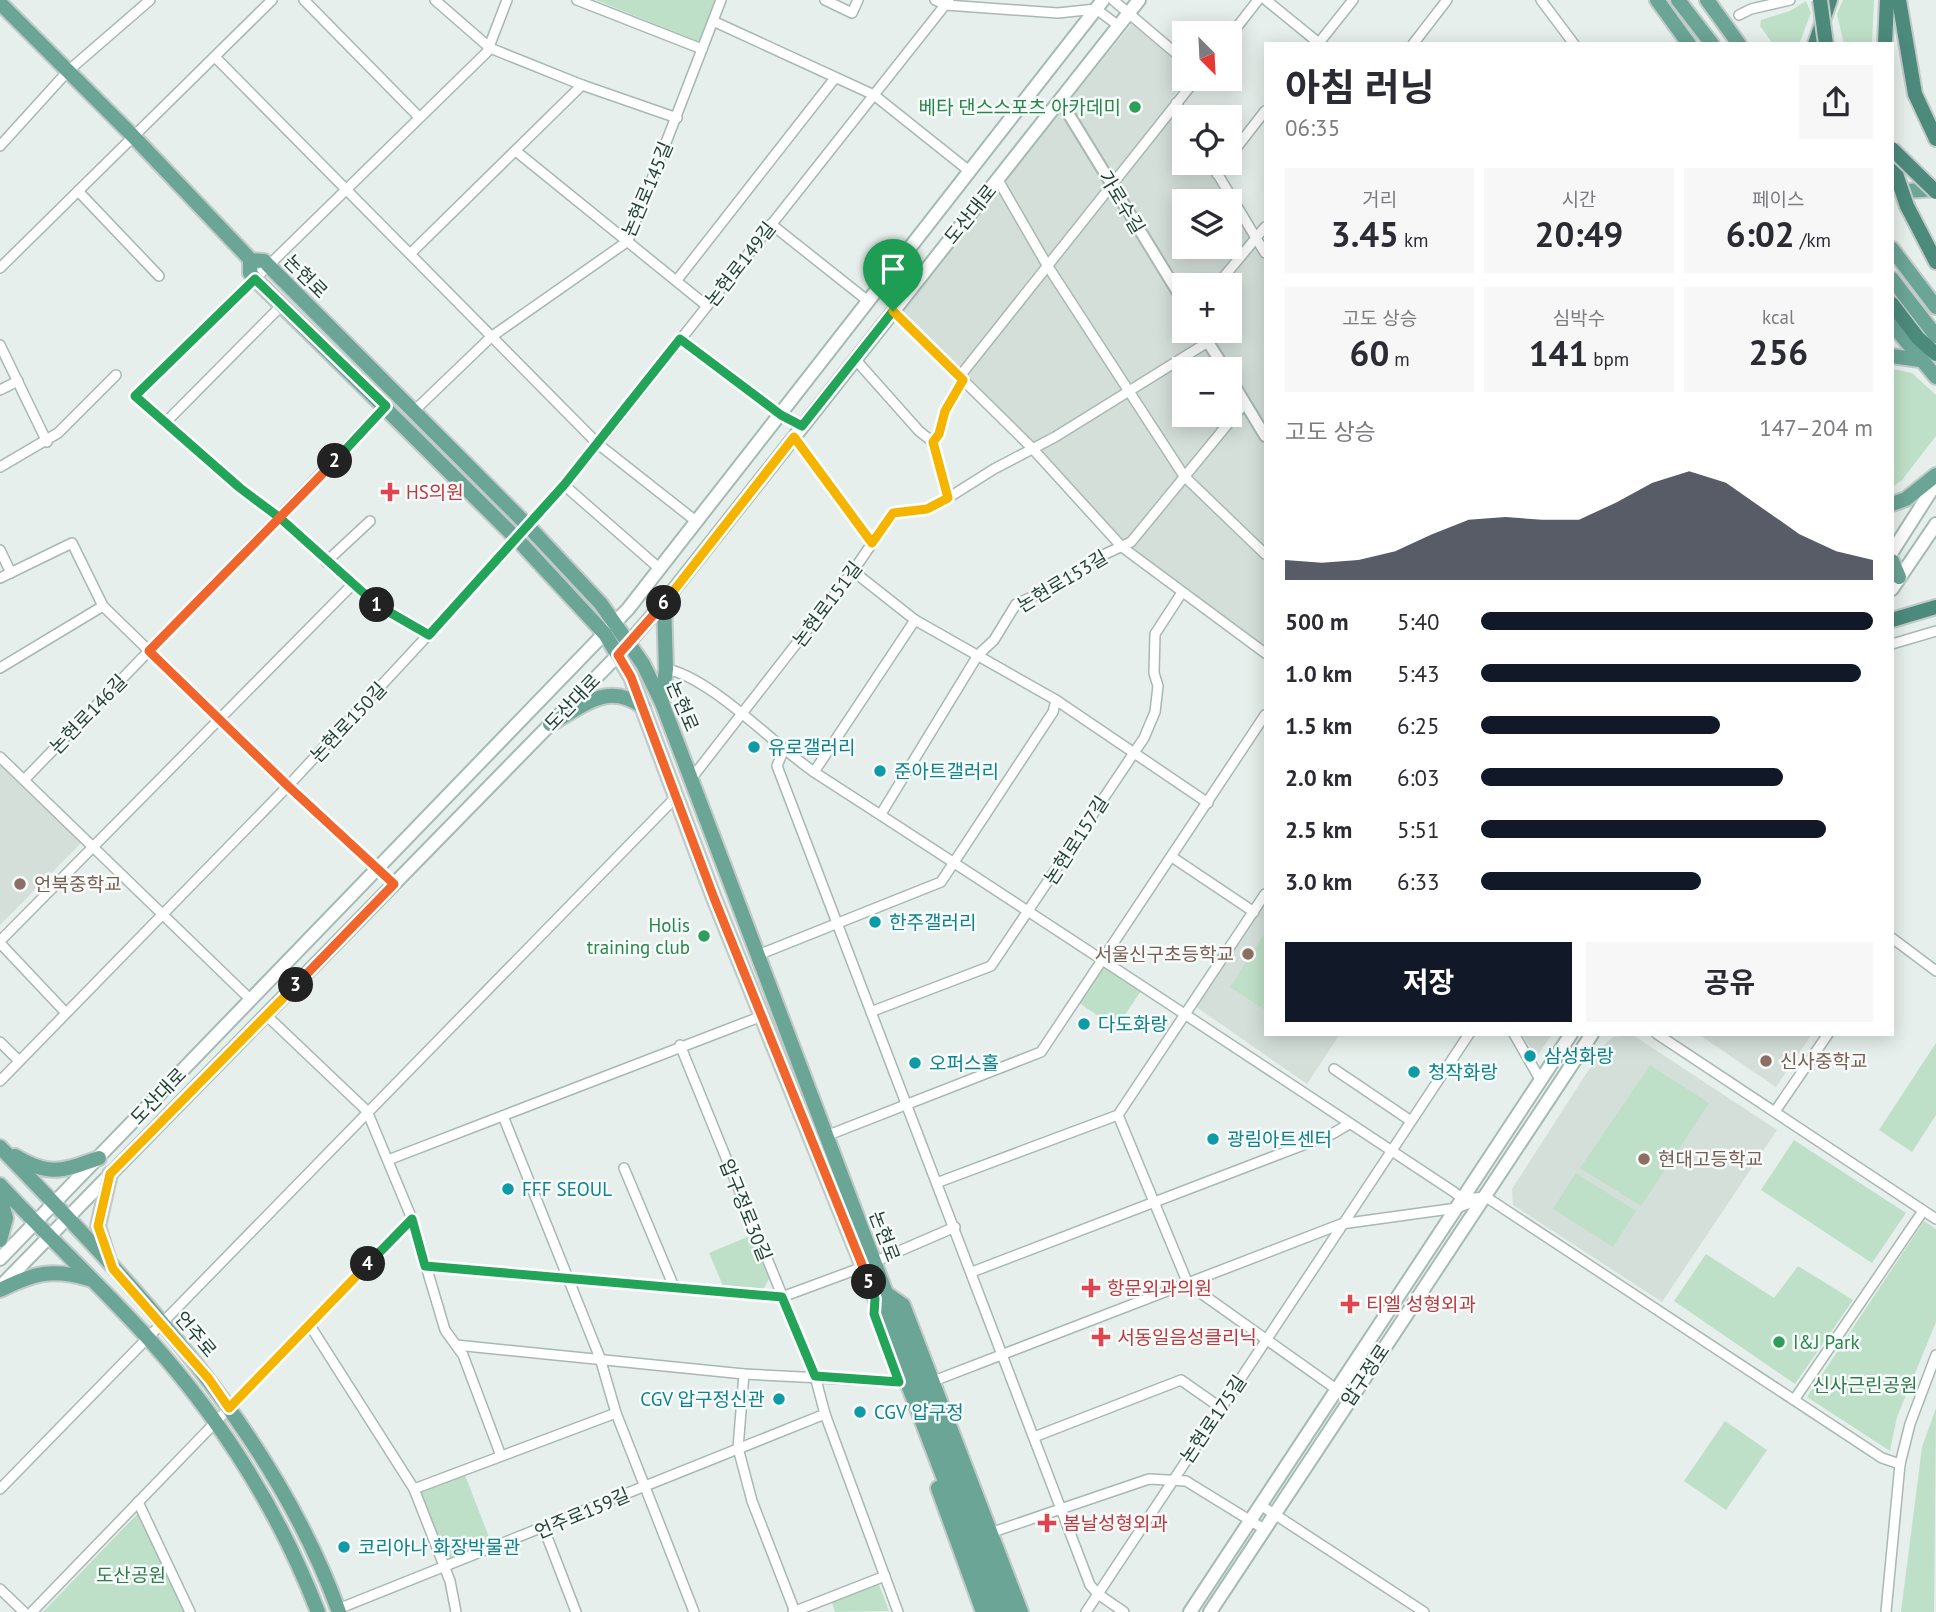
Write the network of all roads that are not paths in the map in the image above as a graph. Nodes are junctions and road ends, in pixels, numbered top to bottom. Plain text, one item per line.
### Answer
1 (150, 0) edge
2 (272, 0) edge
3 (304, 0) edge
4 (435, 0) edge
5 (507, 0) edge
6 (577, 0) edge
7 (721, 0) edge
8 (825, 0) edge
9 (858, 0) edge
10 (935, 0) edge
11 (1113, 0) edge
12 (1139, 0) edge
13 (1258, 0) edge
14 (1266, 0) edge
15 (1353, 0) edge
16 (1447, 0) edge
17 (1541, 0) edge
18 (1657, 0) edge
19 (1678, 0) edge
20 (1707, 0) edge
21 (1790, 0) edge
22 (1820, 0) edge
23 (1830, 0) edge
24 (1887, 0) edge
25 (1899, 0) edge
26 (948, 2) edge
27 (2, 4) edge
28 (1099, 4) edge
29 (1129, 13) junction
30 (1739, 15) dead end
31 (713, 21) junction
32 (1242, 21) edge
33 (1119, 26) junction
34 (1318, 42) edge
35 (1320, 42) edge
36 (1415, 42) edge
37 (1570, 42) edge
38 (1687, 42) edge
39 (1710, 42) edge
40 (1738, 42) edge
41 (1816, 42) edge
42 (1825, 42) edge
43 (1885, 42) edge
44 (490, 48) junction
45 (702, 49) junction
46 (1172, 50) edge
47 (215, 57) junction
48 (68, 71) junction
49 (835, 78) junction
50 (582, 85) junction
51 (1186, 91) edge
52 (874, 95) junction
53 (1060, 100) junction
54 (1176, 103) joint
55 (1264, 112) edge
56 (419, 117) junction
57 (677, 118) junction
58 (133, 136) junction
59 (1936, 139) edge
60 (1242, 141) edge
61 (0, 146) edge
62 (517, 152) junction
63 (1894, 152) edge
64 (968, 170) junction
65 (1218, 175) edge
66 (998, 180) junction
67 (1895, 182) edge
68 (1111, 183) junction
69 (346, 189) junction
70 (78, 191) junction
71 (1936, 191) edge
72 (771, 224) junction
73 (1264, 228) edge
74 (1256, 238) junction
75 (628, 241) junction
76 (1264, 251) edge
77 (1894, 252) edge
78 (411, 253) junction
79 (250, 260) junction
80 (1936, 262) edge
81 (1047, 265) junction
82 (269, 266) junction
83 (0, 268) edge
84 (1227, 273) edge
85 (159, 276) dead end
86 (255, 279) junction
87 (677, 280) junction
88 (1894, 282) edge
89 (1172, 283) edge
90 (868, 301) junction
91 (282, 305) junction
92 (707, 306) junction
93 (1894, 307) edge
94 (1936, 307) edge
95 (893, 311) junction
96 (1894, 327) edge
97 (491, 337) junction
98 (1936, 337) edge
99 (680, 339) junction
100 (1206, 343) edge
101 (0, 345) edge
102 (1936, 354) edge
103 (1894, 356) edge
104 (855, 359) junction
105 (1920, 360) junction
106 (116, 375) dead end
107 (1936, 377) edge
108 (961, 378) junction
109 (18, 382) junction
110 (0, 390) edge
111 (1129, 391) junction
112 (1242, 398) edge
113 (1245, 403) junction
114 (386, 406) junction
115 (414, 411) junction
116 (781, 415) junction
117 (165, 423) junction
118 (798, 432) junction
119 (1264, 434) edge
120 (47, 442) junction
121 (933, 442) junction
122 (598, 444) junction
123 (1031, 447) junction
124 (0, 467) edge
125 (1936, 475) edge
126 (1184, 476) junction
127 (1936, 483) edge
128 (564, 485) junction
129 (948, 498) junction
130 (1894, 503) edge
131 (280, 518) junction
132 (370, 520) dead end
133 (696, 522) junction
134 (1936, 524) edge
135 (528, 526) junction
136 (517, 539) junction
137 (872, 543) junction
138 (1122, 547) junction
139 (1894, 549) edge
140 (0, 550) edge
141 (1264, 553) edge
142 (326, 562) junction
143 (660, 569) junction
144 (853, 571) junction
145 (11, 573) junction
146 (0, 579) edge
147 (1896, 583) edge
148 (352, 585) junction
149 (1181, 594) junction
150 (664, 602) junction
151 (103, 606) junction
152 (1936, 607) edge
153 (1894, 619) edge
154 (915, 620) junction
155 (615, 623) junction
156 (1936, 631) edge
157 (429, 635) junction
158 (605, 635) junction
159 (629, 642) junction
160 (1894, 643) edge
161 (149, 651) junction
162 (1264, 652) edge
163 (618, 655) junction
164 (978, 655) junction
165 (0, 667) edge
166 (666, 669) junction
167 (1056, 700) junction
168 (662, 703) junction
169 (643, 707) junction
170 (742, 714) junction
171 (1264, 717) edge
172 (219, 718) junction
173 (550, 724) junction
174 (784, 749) junction
175 (1133, 753) junction
176 (0, 757) edge
177 (814, 772) junction
178 (691, 779) junction
179 (24, 780) junction
180 (288, 786) junction
181 (676, 797) junction
182 (1208, 803) junction
183 (881, 814) junction
184 (93, 848) junction
185 (1172, 857) junction
186 (956, 861) junction
187 (377, 870) junction
188 (394, 884) junction
189 (1264, 896) edge
190 (1030, 912) junction
191 (1254, 912) junction
192 (163, 914) junction
193 (838, 921) junction
194 (1894, 941) edge
195 (0, 942) edge
196 (758, 955) junction
197 (1104, 960) junction
198 (1936, 971) edge
199 (251, 1000) junction
200 (873, 1011) junction
201 (66, 1013) junction
202 (266, 1015) junction
203 (762, 1016) junction
204 (1187, 1016) junction
205 (1468, 1036) edge
206 (1515, 1036) edge
207 (1570, 1036) edge
208 (1591, 1036) edge
209 (1660, 1036) edge
210 (1827, 1036) edge
211 (0, 1042) edge
212 (680, 1045) junction
213 (19, 1061) junction
214 (1334, 1069) dead end
215 (0, 1081) edge
216 (1541, 1081) junction
217 (908, 1104) junction
218 (1776, 1110) junction
219 (367, 1111) junction
220 (1118, 1115) junction
221 (503, 1116) junction
222 (1411, 1121) junction
223 (1349, 1124) junction
224 (826, 1136) junction
225 (0, 1147) edge
226 (1391, 1151) junction
227 (99, 1158) junction
228 (388, 1160) junction
229 (624, 1168) dead end
230 (110, 1174) junction
231 (939, 1182) junction
232 (0, 1185) edge
233 (0, 1196) edge
234 (1486, 1197) junction
235 (1154, 1202) junction
236 (1460, 1203) junction
237 (54, 1204) junction
238 (1923, 1211) junction
239 (67, 1219) junction
240 (412, 1219) junction
241 (1936, 1219) edge
242 (35, 1223) junction
243 (1341, 1224) junction
244 (955, 1227) junction
245 (48, 1238) junction
246 (0, 1240) edge
247 (0, 1259) edge
248 (869, 1265) junction
249 (425, 1266) junction
250 (113, 1269) junction
251 (972, 1272) junction
252 (568, 1279) junction
253 (91, 1280) junction
254 (1188, 1284) junction
255 (674, 1287) junction
256 (0, 1288) edge
257 (881, 1296) junction
258 (782, 1297) junction
259 (888, 1315) junction
260 (161, 1322) junction
261 (309, 1324) junction
262 (147, 1337) junction
263 (1266, 1340) junction
264 (457, 1345) junction
265 (1004, 1353) junction
266 (1936, 1355) edge
267 (600, 1359) junction
268 (744, 1374) junction
269 (815, 1376) junction
270 (899, 1382) junction
271 (931, 1382) junction
272 (1339, 1391) junction
273 (1794, 1400) junction
274 (229, 1408) junction
275 (1221, 1408) junction
276 (616, 1413) junction
277 (825, 1414) junction
278 (215, 1422) junction
279 (1034, 1437) junction
280 (738, 1448) junction
281 (501, 1456) junction
282 (1900, 1464) junction
283 (1173, 1479) junction
284 (645, 1487) junction
285 (0, 1489) edge
286 (414, 1489) junction
287 (138, 1502) junction
288 (1262, 1506) junction
289 (1062, 1508) junction
290 (1274, 1514) junction
291 (1258, 1525) junction
292 (544, 1529) junction
293 (990, 1533) junction
294 (444, 1569) junction
295 (885, 1576) junction
296 (0, 1589) edge
297 (1098, 1594) junction
298 (339, 1611) edge
299 (24, 1612) edge
300 (32, 1612) edge
301 (190, 1612) edge
302 (318, 1612) edge
303 (456, 1612) edge
304 (576, 1612) edge
305 (694, 1612) edge
306 (795, 1612) edge
307 (898, 1612) edge
308 (983, 1612) edge
309 (995, 1612) edge
310 (1007, 1612) edge
311 (1021, 1612) edge
312 (1086, 1612) edge
313 (1124, 1612) edge
314 (1191, 1612) edge
315 (1210, 1612) edge
316 (1424, 1612) edge
317 (1886, 1612) edge

1 - 48 street
2 - 47 street
3 - 56 street
4 - 44 street
5 - 44 street
6 - 45 street
7 - 31 street, 논현로145길
8 - 9 street
10 - 26 street
11 - 29 street
12 - 29 main road, 도산대로
13 - 32 street
14 - 34 street
15 - 35 street
16 - 36 street
17 - 37 street
18 - 38 main road
19 - 39 main road
20 - 40 main road
21 - 30 street
22 - 42 highway, bridge
23 - 41 highway
24 - 43 highway
25 - 59 highway
26 - 28 street
26 - 52 street, 논현로149길
27 - 48 main road, 논현로
28 - 33 street
28 - 64 main road, 도산대로
29 - 33 main road, 도산대로
29 - 46 street
31 - 45 street, 논현로145길
31 - 49 street
33 - 53 main road, 도산대로
44 - 50 street
44 - 56 street
45 - 57 street, 논현로145길
47 - 58 street
47 - 69 street
48 - 58 main road, 논현로
48 - 61 street
49 - 52 street
49 - 87 street
50 - 57 street
50 - 62 street
51 - 54 street
52 - 64 street
52 - 72 street, 논현로149길
53 - 66 main road, 도산대로
53 - 68 street, 가로수길
54 - 68 street
55 - 60 street
56 - 69 street
57 - 75 street, 논현로145길
58 - 70 street
58 - 79 main road, 논현로
62 - 75 street
62 - 78 street
63 - 71 highway, bridge
64 - 90 main road, 도산대로
65 - 74 street
66 - 81 street
66 - 95 main road, 도산대로
67 - 71 main road
67 - 80 highway, bridge
68 - 81 street
68 - 89 street, 가로수길
69 - 78 street
69 - 82 street
70 - 83 street
70 - 85 street
72 - 90 street
72 - 92 street, 논현로149길
73 - 74 street
74 - 76 street
74 - 84 street
75 - 87 street
75 - 97 street, 논현로145길
77 - 94 main road
78 - 97 street
79 - 82 main road, 논현로
79 - 86 main road, 논현로
81 - 108 street
81 - 111 street
82 - 86 street
82 - 115 main road, 논현로
86 - 91 main road, 논현로
86 - 117 street
87 - 92 street
88 - 98 main road
90 - 116 main road, 도산대로
91 - 114 main road, 논현로
91 - 117 street
92 - 99 street, 논현로149길
93 - 102 highway
95 - 104 main road, 도산대로
95 - 108 street
96 - 105 main road
97 - 115 street, 논현로145길
97 - 122 street
99 - 116 street
99 - 122 street, 논현로149길
100 - 111 street, 논현로151길
101 - 109 street
103 - 105 main road
104 - 118 main road, 도산대로
104 - 121 street
105 - 107 main road
106 - 120 street
108 - 121 street
108 - 123 street
109 - 110 street
109 - 120 street
111 - 123 street, 논현로151길
111 - 126 street
112 - 113 street
113 - 119 street
113 - 126 street, 논현로153길
114 - 131 street, 논현로146길
114 - 136 main road, 논현로
115 - 135 main road, 논현로
116 - 118 street
116 - 133 main road, 도산대로
117 - 131 street
118 - 137 street
118 - 150 main road, 도산대로
120 - 124 street
121 - 129 street
122 - 128 street, 논현로149길
122 - 133 street
123 - 129 street, 논현로151길
123 - 138 street
125 - 130 main road
126 - 138 street, 논현로153길
126 - 141 street
127 - 139 main road
128 - 135 street, 논현로149길
128 - 143 street
129 - 137 street, 논현로151길
131 - 142 street
131 - 161 street, 논현로146길
132 - 142 street
133 - 143 main road, 도산대로
134 - 147 main road
135 - 136 street, 논현로150길
135 - 155 main road, 논현로
136 - 157 street, 논현로150길
136 - 158 main road, 논현로
137 - 144 street, 논현로151길
138 - 149 street
138 - 164 street, 논현로153길
140 - 145 street
142 - 148 street
143 - 155 main road, 도산대로
144 - 154 street
144 - 170 street, 논현로151길
145 - 146 street
145 - 151 street
148 - 157 street
148 - 172 street
149 - 162 street
149 - 175 street, 논현로157길
150 - 159 main road, 도산대로
150 - 166 main road
151 - 161 street
151 - 165 street
152 - 153 highway
154 - 164 street
154 - 177 street
155 - 158 main road, 도산대로
155 - 159 main road, 논현로
156 - 160 street
157 - 180 street, 논현로150길
158 - 163 main road, 논현로
158 - 187 main road, 도산대로
159 - 163 main road, 도산대로
159 - 168 main road, 논현로
161 - 172 street
161 - 179 street, 논현로146길
163 - 169 main road, 논현로
163 - 173 main road, 도산대로
164 - 167 street
164 - 183 street, 논현로153길
166 - 168 main road
166 - 170 street
167 - 175 street
167 - 186 street
168 - 178 main road, 논현로
169 - 173 main road
169 - 181 main road, 논현로
170 - 174 street
170 - 178 street, 논현로151길
171 - 182 street
172 - 180 street
172 - 184 street
173 - 188 main road, 도산대로
174 - 177 street
174 - 193 street
175 - 182 street
175 - 190 street, 논현로157길
176 - 179 street
177 - 183 street
178 - 196 main road, 논현로
179 - 184 street
180 - 187 street
180 - 192 street, 논현로150길
181 - 203 main road, 논현로
181 - 219 street
182 - 185 street
183 - 186 street
184 - 192 street
184 - 195 street
185 - 191 street
185 - 197 street
186 - 190 street
186 - 193 street
187 - 188 street
187 - 199 main road, 도산대로
188 - 202 main road, 도산대로
189 - 191 street
190 - 197 street
190 - 200 street, 논현로157길
191 - 204 street
192 - 199 street
192 - 201 street, 논현로150길
193 - 196 street
193 - 200 street
194 - 198 street
195 - 201 street
196 - 224 main road, 논현로
197 - 204 street
197 - 217 street
199 - 227 main road, 도산대로
200 - 217 street
201 - 213 street, 논현로150길
202 - 219 street
202 - 230 main road, 도산대로
203 - 212 street
203 - 248 main road, 논현로
204 - 220 street
204 - 223 street
205 - 222 street, 논현로175길
206 - 216 street
207 - 216 main road, 압구정로
208 - 234 main road, 압구정로
209 - 218 street
210 - 218 street
211 - 213 street
212 - 221 street
212 - 258 street, 압구정로30길
213 - 215 street, 논현로150길
214 - 222 street
216 - 236 main road, 압구정로
217 - 224 street
217 - 231 street
218 - 238 street
219 - 228 street
219 - 260 street
220 - 231 street
220 - 235 street
221 - 228 street
221 - 252 street
222 - 226 street, 논현로175길
223 - 226 street
223 - 235 street
224 - 248 main road, 논현로
225 - 227 main road
225 - 237 main road, 언주로
226 - 236 street
226 - 243 street, 논현로175길
227 - 237 main road, 도산대로
228 - 240 street
229 - 255 street
230 - 239 main road, 도산대로
230 - 250 main road
231 - 244 street
232 - 242 main road, 언주로
233 - 246 main road
234 - 236 street
234 - 273 street
234 - 290 main road, 압구정로
235 - 251 street
235 - 254 street
236 - 243 street
236 - 272 main road, 압구정로
237 - 239 main road, 언주로
237 - 242 main road, 도산대로
238 - 241 street
238 - 273 street
239 - 245 main road, 도산대로
239 - 250 main road, 언주로
240 - 249 street
240 - 261 street
242 - 245 main road, 언주로
242 - 247 main road, 도산대로
243 - 254 street
243 - 263 street, 논현로175길
244 - 248 street
244 - 251 street
245 - 253 main road, 언주로
245 - 256 main road, 도산대로
248 - 257 main road, 논현로
248 - 258 street
249 - 252 street
249 - 264 street
250 - 260 main road, 언주로
251 - 265 street
252 - 255 street
252 - 267 street
253 - 256 main road
253 - 262 main road, 언주로
254 - 263 street
254 - 265 street
255 - 258 street
257 - 259 main road, 논현로
257 - 270 main road, 논현로
257 - 271 main road, 논현로
258 - 269 street, 압구정로30길
259 - 309 main road, 논현로
259 - 310 main road, 논현로
260 - 262 street
260 - 274 main road, 언주로
261 - 274 street
261 - 286 street
262 - 278 main road, 언주로
262 - 285 street
263 - 272 street
263 - 275 street, 논현로175길
264 - 267 street
264 - 281 street
265 - 271 street
265 - 279 street
266 - 282 street
267 - 268 street
267 - 276 street
268 - 269 street
268 - 280 street
269 - 270 street
269 - 277 street, 압구정로30길
270 - 308 main road, 논현로
271 - 293 main road, 논현로
272 - 288 main road, 압구정로
273 - 282 street
274 - 278 street
274 - 298 main road, 언주로
275 - 279 street
275 - 283 street, 논현로175길
276 - 281 street
276 - 284 street
277 - 280 street, 언주로159길
277 - 295 street, 압구정로30길
278 - 287 street
278 - 302 main road, 언주로
279 - 289 street
280 - 284 street, 언주로159길
280 - 306 street
281 - 286 street
282 - 317 street
283 - 289 street
283 - 291 street
283 - 297 street, 논현로175길
284 - 292 street, 언주로159길
284 - 305 street
286 - 294 street
287 - 300 street
287 - 301 street
288 - 290 street
288 - 291 main road, 압구정로
289 - 293 street
289 - 297 street
290 - 291 main road, 압구정로
290 - 316 street
291 - 314 main road, 압구정로
291 - 315 main road, 압구정로
292 - 294 street, 언주로159길
292 - 304 street
293 - 311 main road, 논현로
294 - 298 street, 언주로159길
294 - 303 street
295 - 306 street
295 - 307 street, 압구정로30길
296 - 299 street
297 - 312 street, 논현로175길
297 - 313 street

